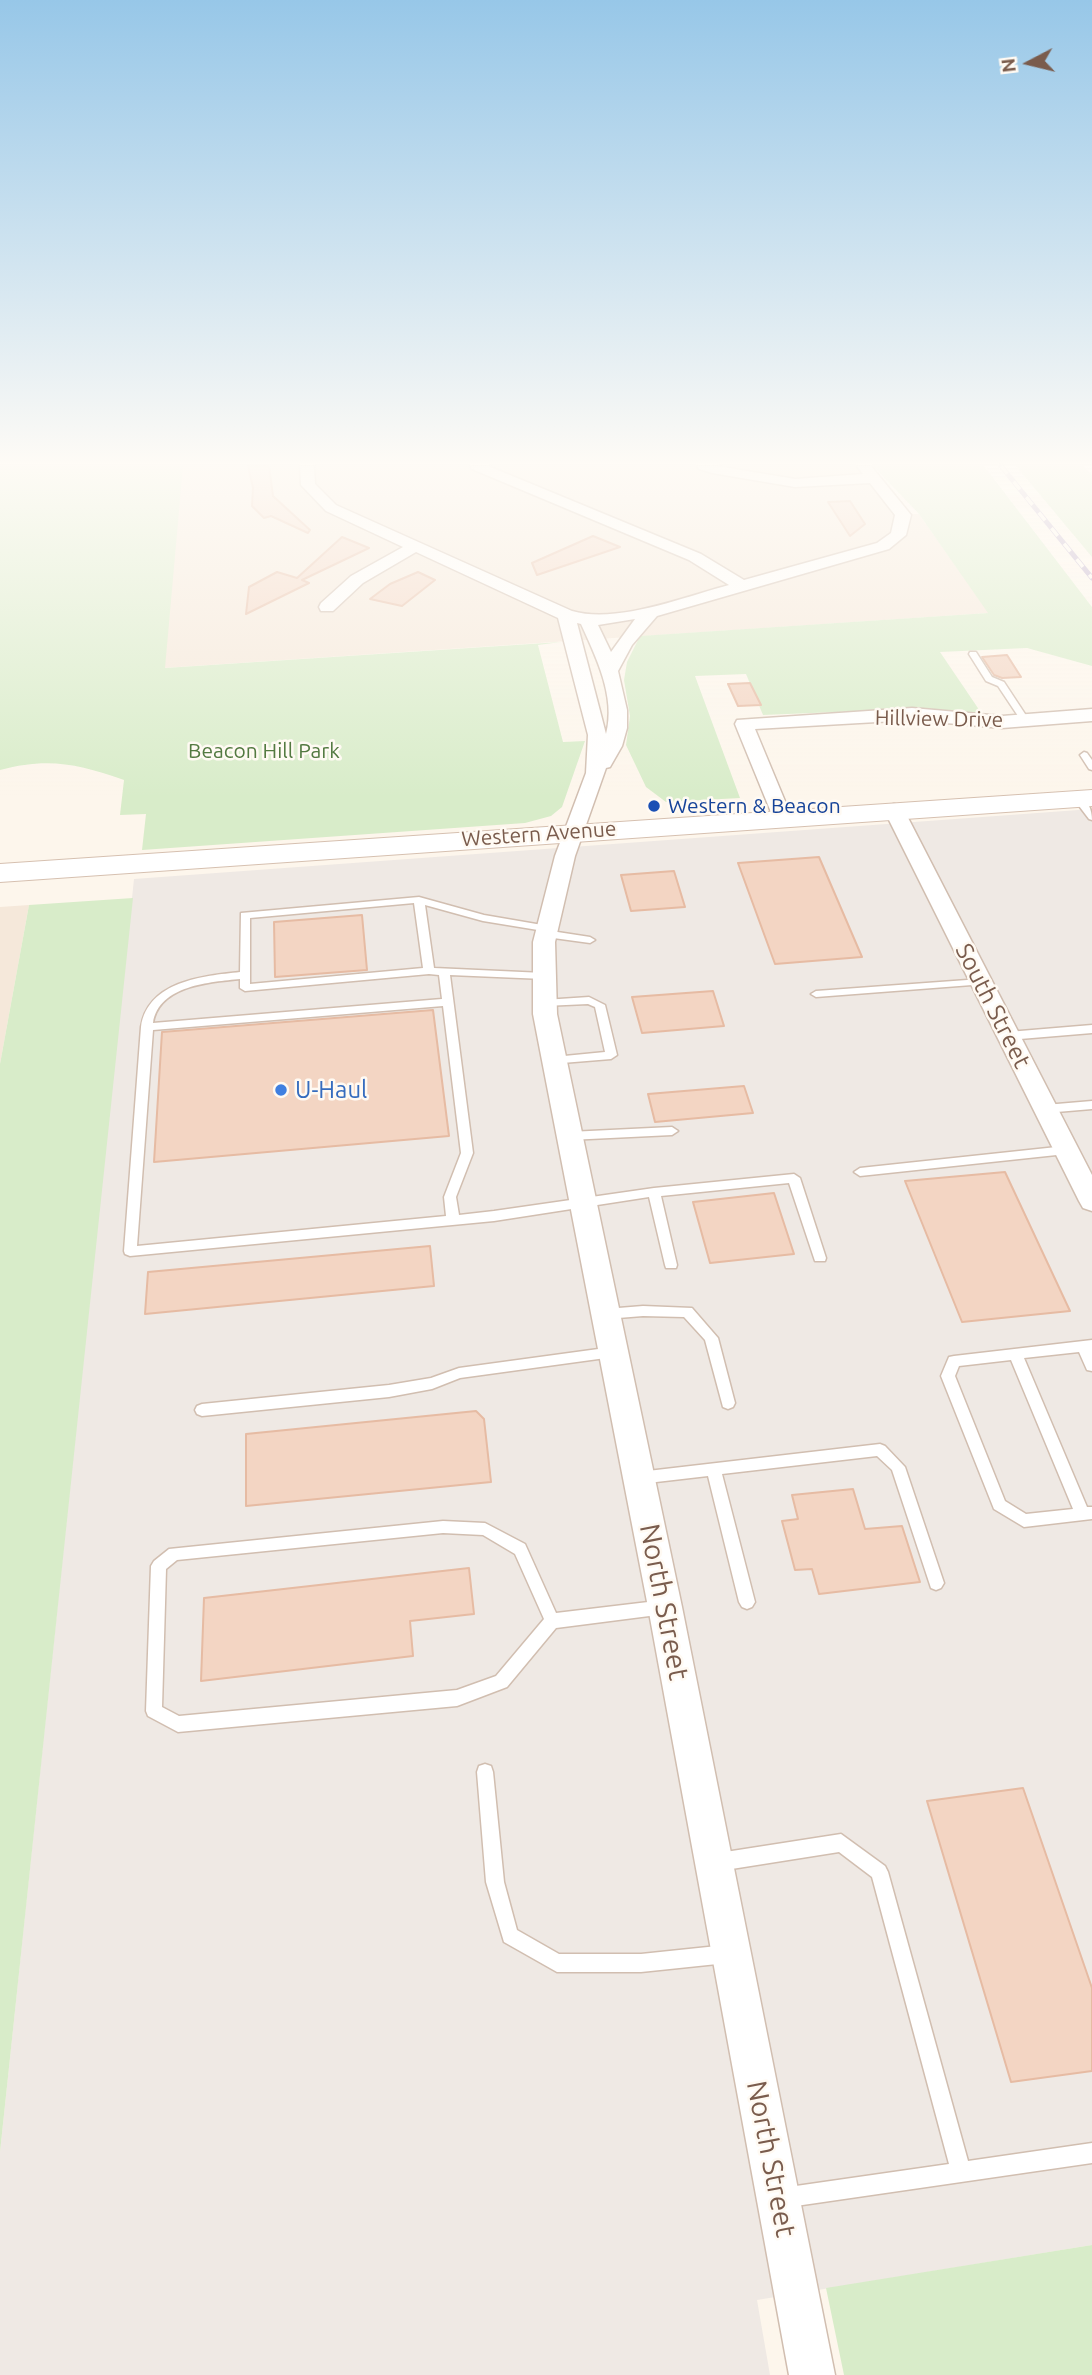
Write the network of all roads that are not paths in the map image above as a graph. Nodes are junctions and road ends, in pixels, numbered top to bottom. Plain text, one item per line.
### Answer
1 (358, 577) edge
2 (483, 577) edge
3 (727, 577) edge
4 (776, 577) edge
5 (742, 586) junction
6 (327, 607) dead end
7 (651, 612) junction
8 (566, 615) junction
9 (588, 621) junction
10 (972, 654) dead end
11 (611, 669) junction
12 (1092, 715) edge
13 (1025, 720) junction
14 (1090, 756) edge
15 (1092, 767) edge
16 (596, 773) junction
17 (1089, 802) edge
18 (894, 810) junction
19 (782, 818) junction
20 (576, 832) junction
21 (0, 873) edge
22 (419, 900) junction
23 (547, 931) junction
24 (590, 940) dead end
25 (429, 971) junction
26 (444, 972) junction
27 (245, 975) junction
28 (981, 982) junction
29 (544, 990) junction
30 (816, 994) dead end
31 (448, 1002) junction
32 (147, 1027) junction
33 (1092, 1029) edge
34 (1008, 1037) junction
35 (554, 1061) junction
36 (1092, 1105) edge
37 (1045, 1109) junction
38 (672, 1131) dead end
39 (569, 1136) junction
40 (1066, 1150) junction
41 (860, 1172) dead end
42 (654, 1192) junction
43 (582, 1201) junction
44 (1092, 1201) edge
45 (453, 1220) junction
46 (820, 1258) dead end
47 (671, 1265) dead end
48 (606, 1314) junction
49 (1087, 1346) edge
50 (613, 1352) junction
51 (1015, 1354) junction
52 (1092, 1366) edge
53 (728, 1403) dead end
54 (202, 1410) dead end
55 (714, 1470) junction
56 (639, 1478) junction
57 (1087, 1513) edge
58 (936, 1583) dead end
59 (747, 1602) dead end
60 (665, 1607) junction
61 (552, 1621) junction
62 (485, 1772) dead end
63 (714, 1863) junction
64 (731, 1953) junction
65 (1092, 2153) edge
66 (961, 2172) junction
67 (779, 2198) junction
68 (812, 2375) edge

1 - 6 street
2 - 8 street
3 - 5 street
4 - 5 street
5 - 7 street
7 - 9 street
7 - 11 street
8 - 9 street
8 - 16 street
9 - 11 street
10 - 13 lane
11 - 16 street
12 - 13 street, Hillview Drive
13 - 19 street, Hillview Drive
14 - 15 lane
16 - 20 street, North Street
17 - 18 main road, Western Avenue
18 - 19 main road, Western Avenue
18 - 28 street, South Street
19 - 20 main road, Western Avenue
20 - 21 main road, Western Avenue
20 - 23 street, North Street
22 - 23 lane
22 - 25 lane
22 - 27 lane
23 - 24 lane
23 - 29 street, North Street
25 - 26 lane
25 - 27 lane
26 - 29 lane
26 - 31 lane
27 - 32 lane
28 - 30 lane
28 - 34 street, South Street
29 - 35 street, North Street
29 - 35 lane
31 - 32 lane
31 - 45 lane
32 - 45 lane
33 - 34 lane
34 - 37 street, South Street
35 - 39 street, North Street
36 - 37 lane
37 - 40 street, South Street
38 - 39 lane
39 - 43 street, North Street
40 - 41 lane
40 - 44 street, South Street
42 - 43 lane
42 - 46 lane
42 - 47 lane
43 - 45 lane
43 - 48 street, North Street
48 - 50 street, North Street
48 - 53 lane
49 - 51 lane
49 - 52 lane
50 - 54 lane
50 - 56 street, North Street
51 - 57 lane
51 - 57 lane
55 - 56 lane
55 - 58 lane
55 - 59 lane
56 - 60 street, North Street
60 - 61 lane
60 - 63 street, North Street
61 - 61 lane
62 - 64 lane
63 - 64 street, North Street
63 - 66 lane
64 - 67 street, North Street
65 - 66 lane
66 - 67 lane
67 - 68 street, North Street

